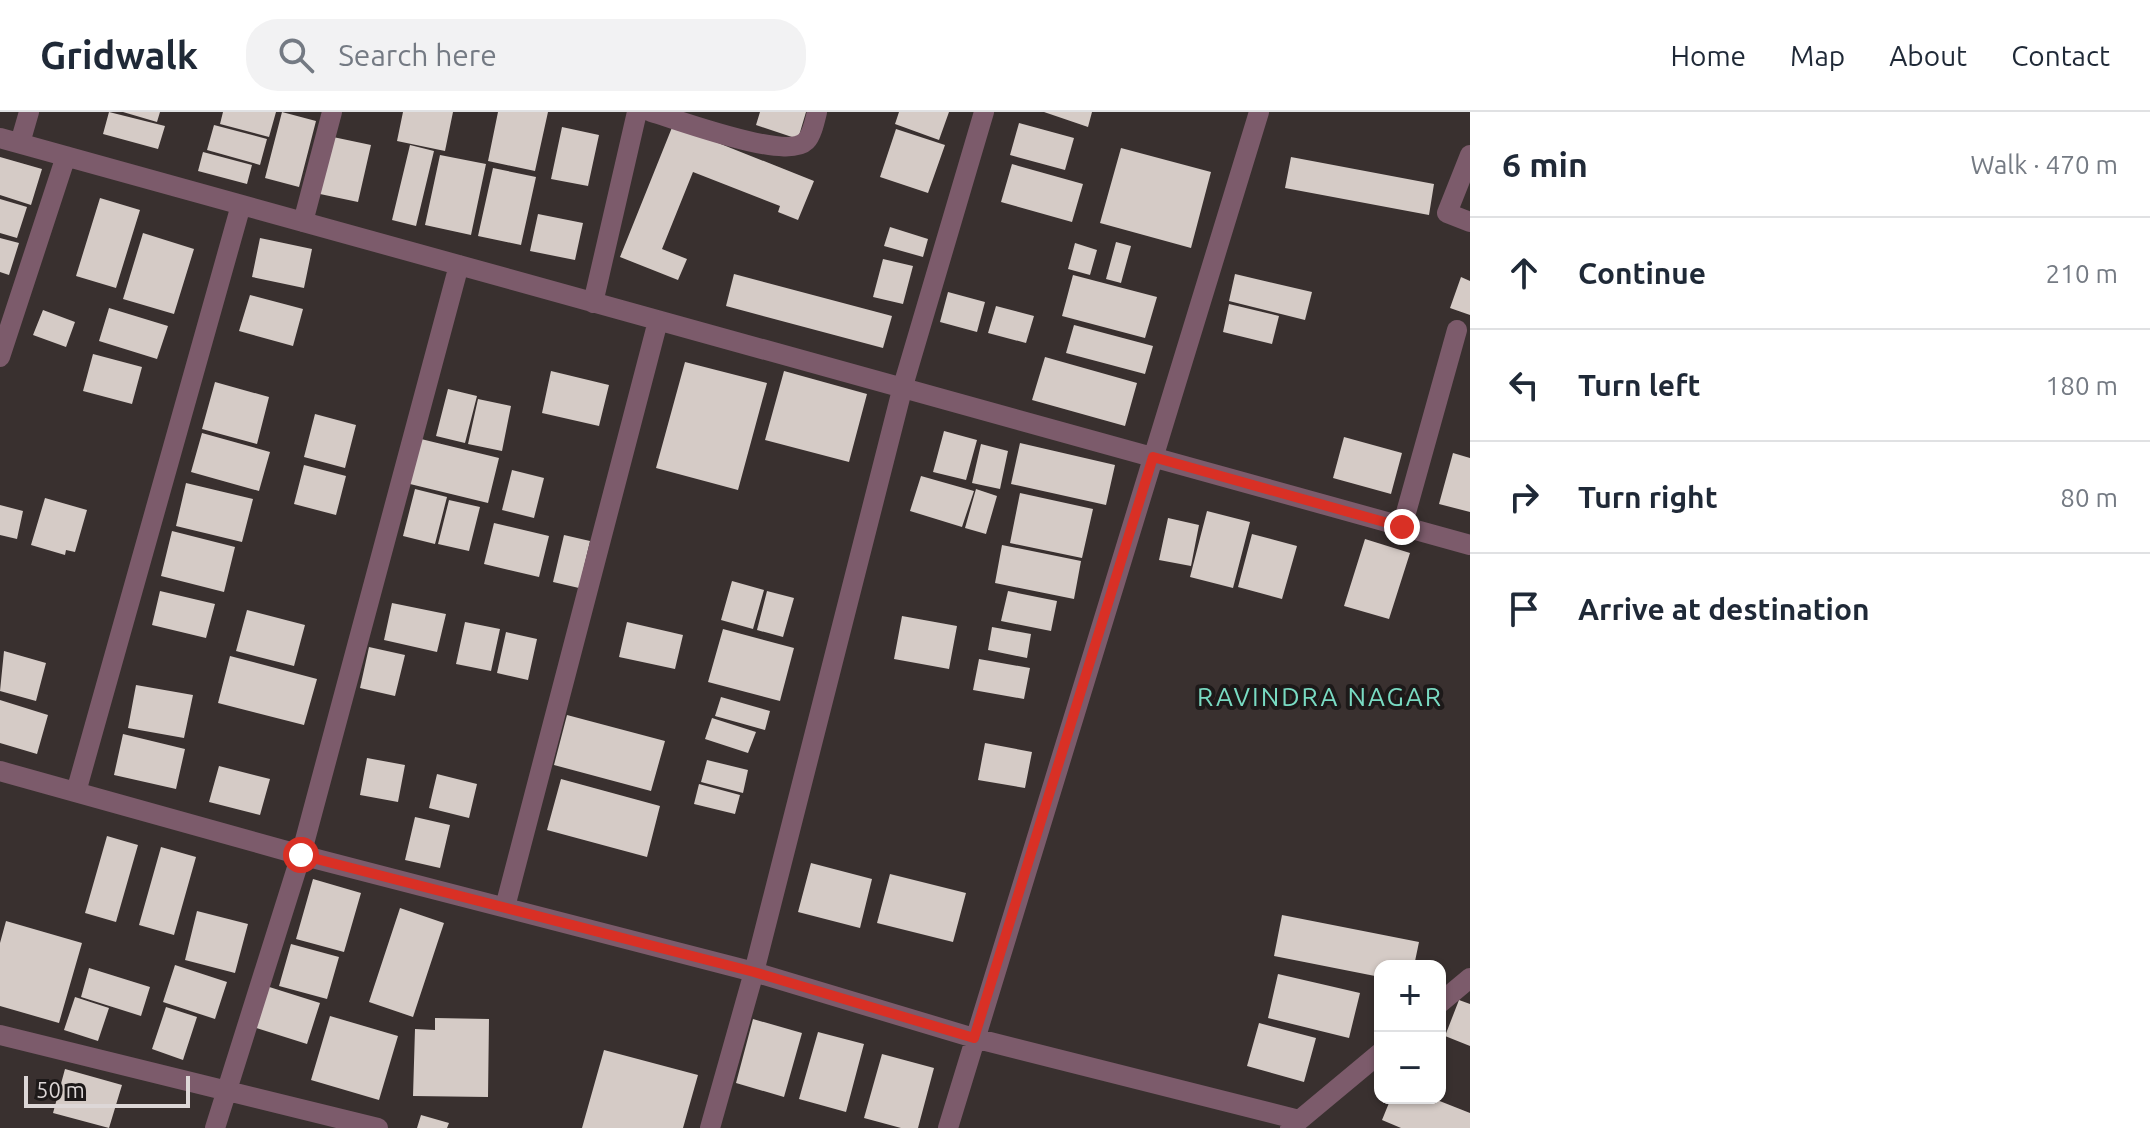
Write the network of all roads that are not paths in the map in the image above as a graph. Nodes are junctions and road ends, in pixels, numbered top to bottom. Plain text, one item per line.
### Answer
1 (29, 112) edge
2 (332, 112) edge
3 (637, 112) edge
4 (651, 112) edge
5 (817, 112) edge
6 (984, 112) edge
7 (1259, 112) edge
8 (10, 140) edge
9 (1470, 155) edge
10 (66, 156) junction
11 (241, 205) junction
12 (303, 222) junction
13 (1470, 222) edge
14 (459, 265) junction
15 (593, 303) junction
16 (658, 321) junction
17 (1457, 330) dead end
18 (0, 357) edge
19 (903, 386) junction
20 (1153, 457) junction
21 (1402, 527) junction
22 (1470, 545) edge
23 (0, 771) edge
24 (76, 792) junction
25 (301, 855) junction
26 (505, 907) junction
27 (754, 972) junction
28 (1470, 978) edge
29 (1446, 998) edge
30 (0, 1035) edge
31 (974, 1038) junction
32 (1374, 1058) edge
33 (226, 1091) junction
34 (1294, 1124) edge
35 (215, 1128) edge
36 (378, 1128) edge
37 (710, 1128) edge
38 (948, 1128) edge

1 - 8 street
2 - 12 street
3 - 15 street
4 - 5 street
6 - 19 street
7 - 20 street
8 - 10 street
9 - 13 street
10 - 11 street
10 - 18 street
11 - 12 street
11 - 24 street
12 - 14 street
14 - 15 street
14 - 25 street
15 - 16 street
16 - 19 street
16 - 26 street
17 - 21 street
19 - 20 street
19 - 27 street
20 - 21 street
20 - 31 street
21 - 22 street
23 - 24 street
24 - 25 street
25 - 26 street
25 - 33 street
26 - 27 street
27 - 31 street
27 - 37 street
28 - 29 street
30 - 33 street
31 - 34 street
31 - 38 street
32 - 34 street
33 - 35 street
33 - 36 street

